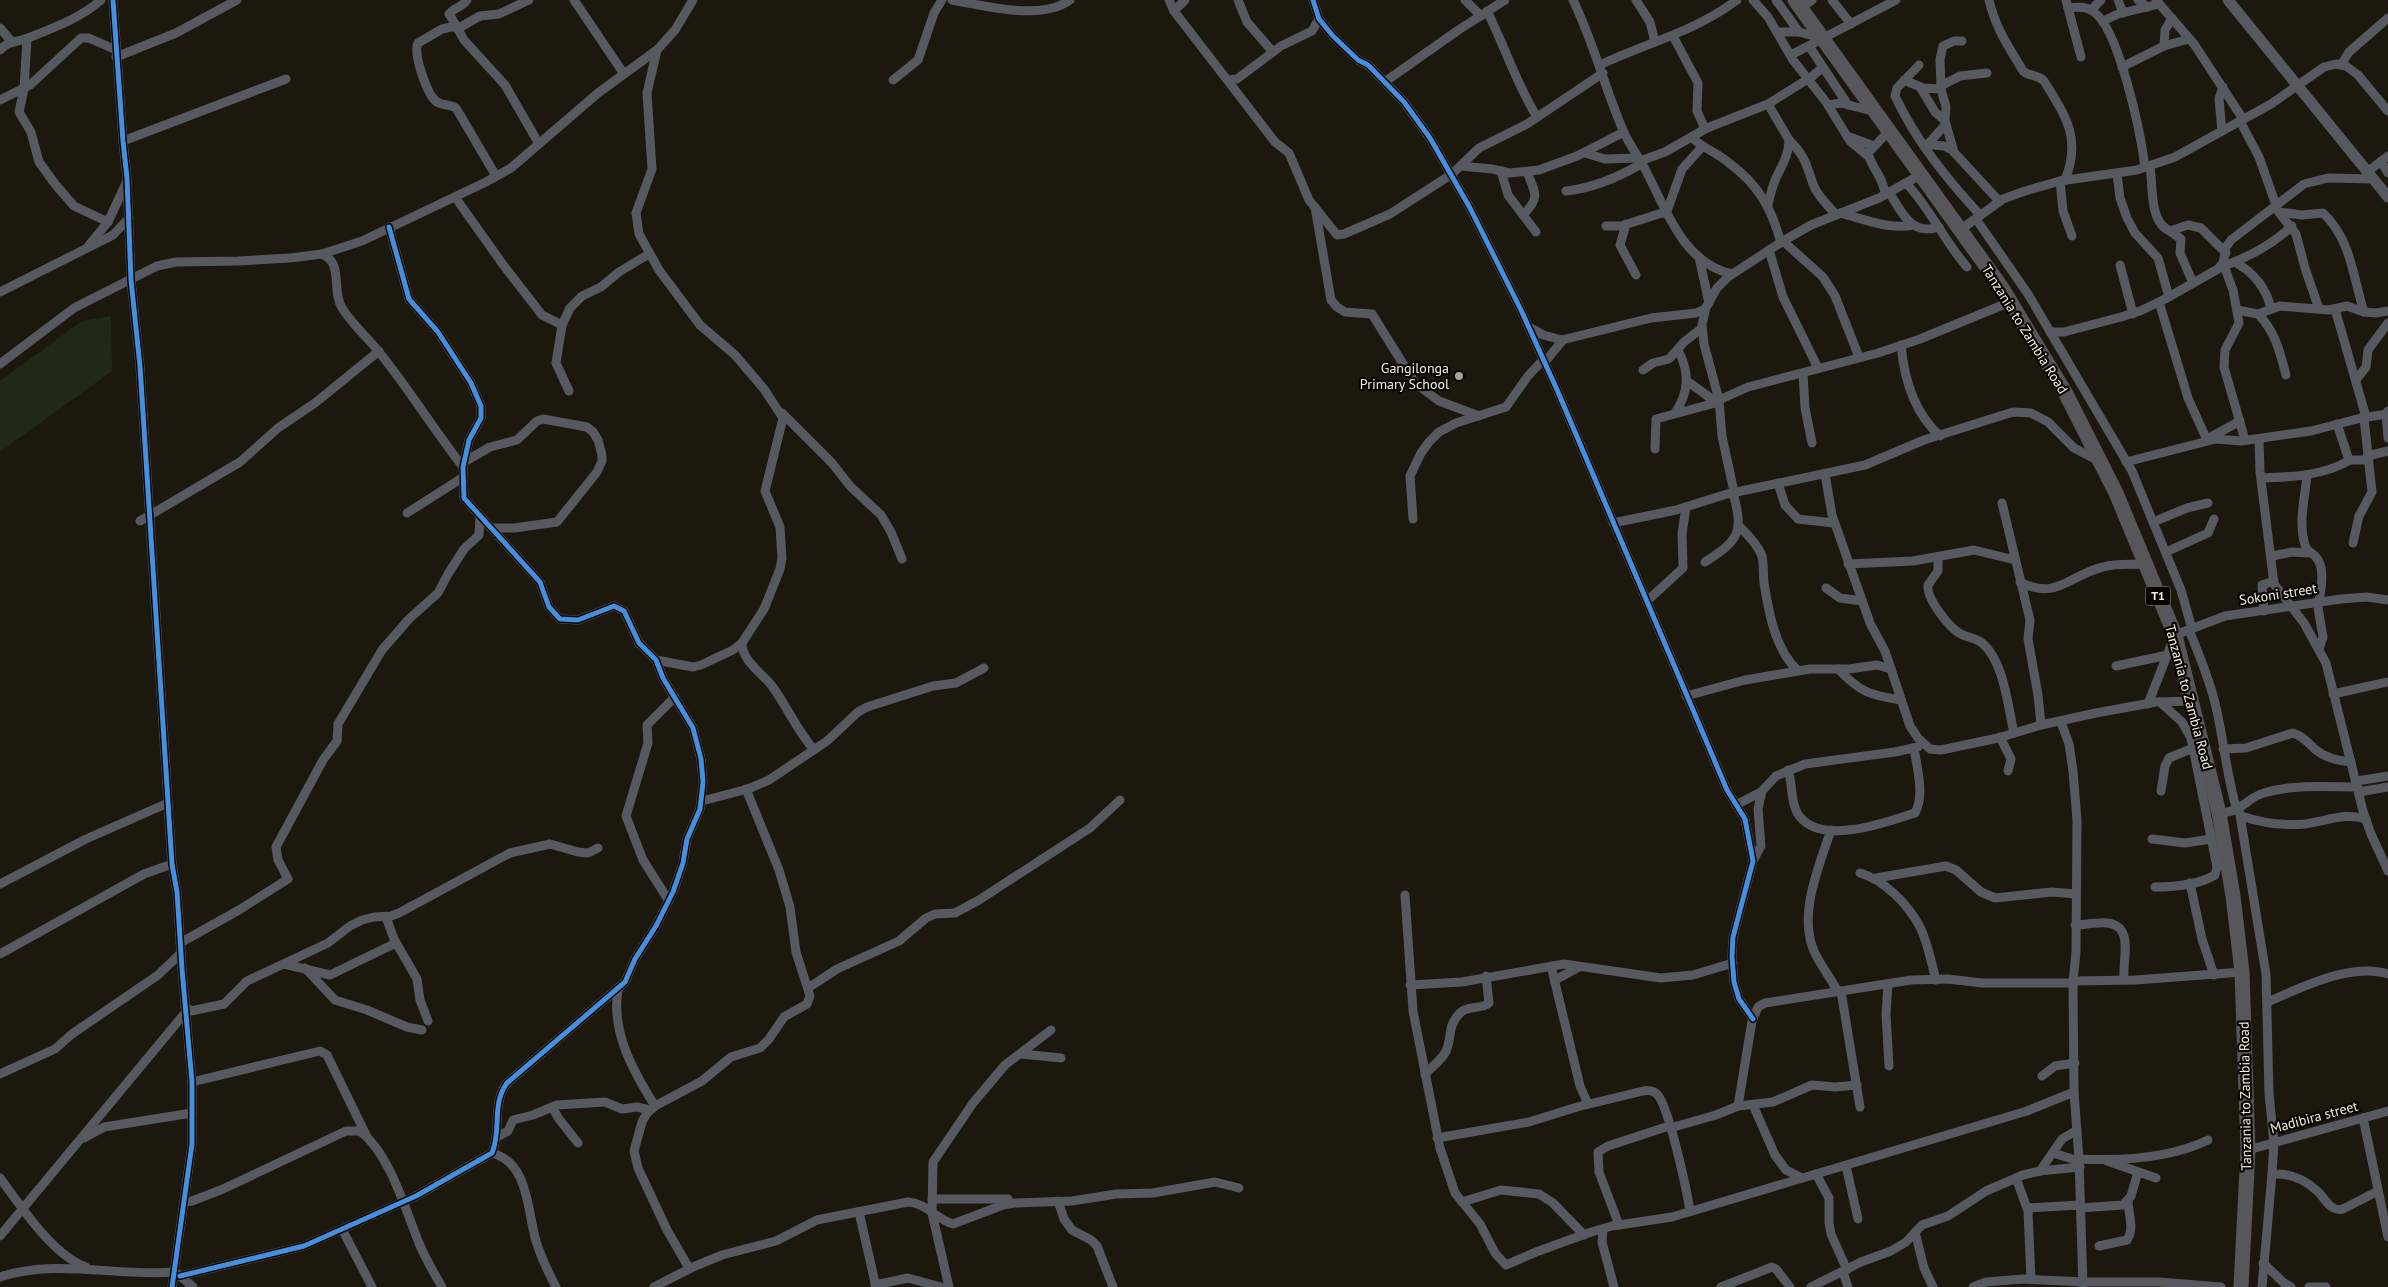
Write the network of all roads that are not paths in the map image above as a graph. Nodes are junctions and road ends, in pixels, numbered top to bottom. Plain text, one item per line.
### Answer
1 (101, 0) edge
2 (113, 0) edge
3 (237, 0) edge
4 (467, 0) edge
5 (529, 0) edge
6 (574, 0) edge
7 (693, 0) edge
8 (942, 0) edge
9 (952, 0) edge
10 (1070, 0) edge
11 (1169, 0) edge
12 (1185, 0) edge
13 (1238, 0) edge
14 (1313, 0) edge
15 (1465, 0) edge
16 (1505, 0) edge
17 (1636, 0) edge
18 (1737, 0) edge
19 (1753, 0) edge
20 (1776, 0) edge
21 (1832, 0) edge
22 (1896, 0) edge
23 (1989, 0) edge
24 (2101, 0) edge
25 (2118, 0) edge
26 (2138, 0) edge
27 (2228, 0) edge
28 (1575, 1) edge
29 (2157, 2) edge
30 (1802, 3) edge
31 (2067, 4) edge
32 (2147, 7) junction
33 (1174, 10) junction
34 (2092, 10) junction
35 (2123, 13) junction
36 (1484, 14) junction
37 (2172, 18) junction
38 (2388, 18) edge
39 (1319, 19) junction
40 (2103, 21) junction
41 (1851, 24) junction
42 (0, 28) edge
43 (456, 28) junction
44 (1777, 32) junction
45 (1800, 32) junction
46 (1673, 36) junction
47 (27, 39) junction
48 (2189, 39) junction
49 (1962, 40) dead end
50 (1655, 42) junction
51 (1815, 42) junction
52 (4, 46) edge
53 (2164, 46) junction
54 (657, 50) junction
55 (1273, 52) junction
56 (116, 53) junction
57 (1791, 55) junction
58 (2082, 57) dead end
59 (1919, 65) dead end
60 (2341, 65) junction
61 (1824, 67) junction
62 (2122, 67) junction
63 (1602, 69) junction
64 (1987, 73) dead end
65 (624, 74) junction
66 (286, 79) dead end
67 (893, 80) dead end
68 (1228, 80) junction
69 (1808, 80) junction
70 (1904, 80) junction
71 (1386, 82) junction
72 (1920, 87) junction
73 (2223, 87) junction
74 (2297, 87) junction
75 (1941, 88) junction
76 (24, 89) junction
77 (0, 100) edge
78 (1768, 104) junction
79 (1828, 105) junction
80 (1848, 105) junction
81 (2388, 111) edge
82 (1876, 112) junction
83 (1536, 117) junction
84 (2242, 120) junction
85 (1946, 123) junction
86 (1705, 129) junction
87 (1889, 131) junction
88 (2222, 131) junction
89 (1624, 132) junction
90 (1847, 136) junction
91 (1691, 137) junction
92 (1789, 140) junction
93 (123, 141) junction
94 (540, 144) junction
95 (1926, 144) junction
96 (1874, 146) junction
97 (1702, 147) junction
98 (1954, 152) junction
99 (1585, 153) junction
100 (1869, 157) junction
101 (2384, 158) edge
102 (1640, 161) junction
103 (1461, 166) junction
104 (2148, 167) junction
105 (1501, 171) junction
106 (1526, 172) junction
107 (2388, 173) edge
108 (1452, 174) junction
109 (2117, 174) junction
110 (1920, 175) junction
111 (496, 176) junction
112 (2370, 176) junction
113 (2063, 180) junction
114 (128, 181) junction
115 (1906, 183) junction
116 (1566, 191) dead end
117 (1887, 193) junction
118 (455, 197) junction
119 (2388, 197) edge
120 (1999, 201) junction
121 (1768, 205) junction
122 (1315, 206) junction
123 (2276, 208) junction
124 (1666, 213) junction
125 (1838, 214) junction
126 (2305, 215) junction
127 (1523, 216) junction
128 (1978, 217) junction
129 (129, 218) junction
130 (108, 222) junction
131 (1626, 224) junction
132 (1914, 225) junction
133 (1606, 226) dead end
134 (1939, 227) junction
135 (2292, 227) junction
136 (389, 228) junction
137 (1960, 230) junction
138 (2170, 231) junction
139 (1536, 232) dead end
140 (2072, 236) dead end
141 (1782, 242) junction
142 (87, 247) junction
143 (1769, 250) junction
144 (322, 254) junction
145 (649, 254) junction
146 (1699, 257) junction
147 (2224, 260) junction
148 (2234, 262) junction
149 (2120, 265) dead end
150 (1967, 267) dead end
151 (1732, 274) junction
152 (1636, 275) dead end
153 (131, 280) junction
154 (2193, 283) junction
155 (0, 292) edge
156 (2169, 297) junction
157 (2010, 302) junction
158 (2159, 302) junction
159 (1708, 305) junction
160 (2335, 309) junction
161 (2237, 310) junction
162 (2271, 310) junction
163 (2319, 310) junction
164 (2364, 312) junction
165 (2388, 312) edge
166 (2133, 314) junction
167 (2258, 314) junction
168 (2388, 323) edge
169 (562, 325) junction
170 (1528, 327) junction
171 (1702, 328) junction
172 (2050, 332) junction
173 (1563, 340) junction
174 (1901, 345) junction
175 (1678, 350) junction
176 (379, 352) junction
177 (1859, 357) junction
178 (1544, 361) junction
179 (0, 364) edge
180 (1818, 368) junction
181 (1643, 370) dead end
182 (1803, 373) junction
183 (2286, 375) dead end
184 (2356, 380) junction
185 (1687, 381) junction
186 (569, 391) dead end
187 (1718, 401) junction
188 (1675, 413) junction
189 (2387, 413) edge
190 (782, 414) junction
191 (1479, 416) junction
192 (2365, 418) junction
193 (2240, 421) junction
194 (2337, 424) junction
195 (1940, 436) junction
196 (2388, 438) edge
197 (2259, 439) junction
198 (2207, 440) junction
199 (2245, 440) junction
200 (1812, 443) dead end
201 (1655, 449) dead end
202 (2388, 452) edge
203 (2368, 458) junction
204 (2350, 460) junction
205 (2126, 462) junction
206 (2102, 463) junction
207 (464, 465) junction
208 (1825, 474) junction
209 (2307, 475) junction
210 (462, 478) junction
211 (2261, 478) junction
212 (1778, 483) junction
213 (1734, 492) junction
214 (2002, 503) dead end
215 (2208, 503) dead end
216 (1686, 507) junction
217 (407, 512) dead end
218 (150, 515) junction
219 (480, 517) junction
220 (1414, 519) dead end
221 (2214, 519) dead end
222 (140, 521) dead end
223 (2153, 522) junction
224 (1613, 523) junction
225 (1834, 523) junction
226 (1738, 525) junction
227 (491, 528) junction
228 (2352, 543) dead end
229 (2166, 552) junction
230 (2310, 553) junction
231 (2272, 556) junction
232 (1938, 557) junction
233 (902, 559) dead end
234 (2015, 560) junction
235 (1705, 562) dead end
236 (1848, 564) junction
237 (2146, 564) junction
238 (2274, 581) junction
239 (2020, 582) junction
240 (1826, 588) dead end
241 (2388, 600) edge
242 (1646, 601) junction
243 (1862, 601) junction
244 (2318, 602) junction
245 (2290, 606) junction
246 (2264, 610) junction
247 (2185, 632) junction
248 (742, 643) junction
249 (2319, 649) junction
250 (2168, 656) junction
251 (656, 660) junction
252 (2116, 666) dead end
253 (984, 668) dead end
254 (1838, 669) junction
255 (1891, 669) junction
256 (1798, 671) junction
257 (2388, 682) edge
258 (2333, 694) junction
259 (1686, 696) junction
260 (675, 697) junction
261 (1901, 700) junction
262 (2192, 701) junction
263 (2160, 702) junction
264 (2148, 704) junction
265 (2076, 718) junction
266 (2061, 722) junction
267 (2041, 725) junction
268 (2014, 733) junction
269 (2000, 737) junction
270 (2067, 738) junction
271 (1926, 745) junction
272 (1914, 748) junction
273 (2193, 748) junction
274 (2223, 749) junction
275 (814, 750) junction
276 (2351, 762) junction
277 (1788, 770) junction
278 (2008, 771) dead end
279 (2388, 776) edge
280 (2358, 787) junction
281 (2388, 787) edge
282 (746, 789) junction
283 (1762, 791) junction
284 (2161, 791) dead end
285 (1120, 800) dead end
286 (702, 801) junction
287 (168, 804) junction
288 (1736, 805) junction
289 (2239, 812) junction
290 (2219, 813) junction
291 (2366, 818) junction
292 (1831, 830) junction
293 (2152, 839) dead end
294 (2211, 839) junction
295 (598, 848) dead end
296 (1753, 861) junction
297 (172, 864) junction
298 (2388, 871) edge
299 (1860, 872) dead end
300 (1876, 878) junction
301 (2190, 883) junction
302 (0, 884) edge
303 (2155, 887) dead end
304 (2076, 894) junction
305 (1404, 895) dead end
306 (669, 901) junction
307 (386, 917) junction
308 (2075, 925) junction
309 (180, 943) junction
310 (396, 943) junction
311 (0, 954) edge
312 (181, 954) junction
313 (1733, 963) junction
314 (284, 964) junction
315 (1552, 966) junction
316 (1580, 966) junction
317 (305, 968) junction
318 (2242, 972) junction
319 (2214, 974) junction
320 (2388, 974) edge
321 (1486, 976) junction
322 (1555, 980) junction
323 (1936, 980) junction
324 (2124, 980) junction
325 (2073, 982) junction
326 (1888, 984) junction
327 (1410, 985) junction
328 (808, 988) junction
329 (618, 990) junction
330 (1840, 991) junction
331 (2267, 1002) junction
332 (185, 1010) junction
333 (1753, 1019) junction
334 (428, 1021) dead end
335 (422, 1030) dead end
336 (1051, 1030) dead end
337 (1022, 1054) junction
338 (1061, 1058) dead end
339 (2075, 1063) junction
340 (1889, 1066) dead end
341 (0, 1074) edge
342 (1425, 1074) junction
343 (2042, 1076) dead end
344 (192, 1082) junction
345 (1858, 1085) junction
346 (2074, 1092) junction
347 (1588, 1104) junction
348 (1753, 1105) junction
349 (1738, 1106) junction
350 (552, 1107) junction
351 (1860, 1107) dead end
352 (652, 1108) junction
353 (2388, 1111) edge
354 (192, 1113) junction
355 (2363, 1118) junction
356 (1670, 1127) junction
357 (2077, 1130) junction
358 (366, 1136) junction
359 (497, 1137) junction
360 (1438, 1138) junction
361 (2208, 1140) dead end
362 (77, 1142) junction
363 (578, 1143) dead end
364 (2274, 1143) junction
365 (2248, 1150) junction
366 (492, 1153) junction
367 (2053, 1153) junction
368 (2105, 1160) junction
369 (2079, 1162) junction
370 (1846, 1166) junction
371 (2040, 1171) junction
372 (2138, 1172) junction
373 (1816, 1174) junction
374 (2272, 1174) junction
375 (0, 1178) edge
376 (1802, 1178) junction
377 (2016, 1178) junction
378 (2156, 1178) dead end
379 (1239, 1188) dead end
380 (2378, 1191) junction
381 (932, 1199) junction
382 (2128, 1200) junction
383 (1058, 1201) junction
384 (185, 1202) junction
385 (403, 1202) junction
386 (1040, 1202) junction
387 (1462, 1202) junction
388 (2080, 1206) junction
389 (23, 1208) junction
390 (2026, 1208) junction
391 (1690, 1211) junction
392 (859, 1212) junction
393 (932, 1213) junction
394 (1858, 1219) dead end
395 (1619, 1225) junction
396 (342, 1229) junction
397 (1603, 1229) junction
398 (1914, 1232) junction
399 (1584, 1235) junction
400 (2388, 1235) edge
401 (0, 1236) edge
402 (2099, 1246) dead end
403 (2263, 1264) junction
404 (91, 1268) junction
405 (689, 1268) junction
406 (1845, 1271) junction
407 (176, 1272) junction
408 (0, 1277) edge
409 (2031, 1279) junction
410 (948, 1283) edge
411 (2015, 1283) edge
412 (2084, 1285) edge
413 (875, 1286) edge
414 (172, 1287) edge
415 (193, 1287) edge
416 (372, 1287) edge
417 (442, 1287) edge
418 (556, 1287) edge
419 (654, 1287) edge
420 (941, 1287) edge
421 (1113, 1287) edge
422 (1614, 1287) edge
423 (1721, 1287) edge
424 (1790, 1287) edge
425 (1812, 1287) edge
426 (1848, 1287) edge
427 (1933, 1287) edge
428 (1973, 1287) edge
429 (2221, 1287) edge
430 (2241, 1287) edge
431 (2262, 1287) edge
432 (2291, 1287) edge
433 (2309, 1287) edge
434 (2326, 1287) edge

1 - 47 street
2 - 56 street
3 - 56 street
4 - 43 street
5 - 43 street
6 - 65 street
7 - 54 street
8 - 67 street
9 - 10 street
11 - 33 street
12 - 33 street
13 - 55 street
14 - 39 street
15 - 36 street
16 - 36 street
17 - 50 street
18 - 46 street
19 - 44 street
20 - 45 street
21 - 41 street
22 - 41 street
23 - 113 street
24 - 34 street
25 - 35 street
26 - 32 street
27 - 74 street
28 - 63 street
29 - 32 street
29 - 37 street
30 - 51 highway, Tanzania to Zambia Road / T1
31 - 34 street
31 - 58 street
32 - 35 street
33 - 68 street
34 - 40 street
35 - 40 street
36 - 71 street
36 - 83 street
37 - 48 street
37 - 53 street
38 - 60 street
39 - 55 street
39 - 71 street
40 - 62 street
41 - 51 street
42 - 52 street
43 - 94 street
43 - 111 street
44 - 45 street
44 - 57 street
45 - 51 street
46 - 50 street
46 - 86 street
47 - 52 street
47 - 76 street
48 - 53 street
48 - 73 street
49 - 75 street
50 - 63 street
51 - 57 street
51 - 61 street
51 - 82 highway, Tanzania to Zambia Road / T1
53 - 62 street
54 - 65 street
54 - 145 street
55 - 68 street
56 - 76 street
56 - 93 street
57 - 69 street
59 - 70 street
60 - 74 street
60 - 81 street
61 - 69 street
61 - 80 street
62 - 104 street
63 - 83 street
63 - 89 street
64 - 75 street
65 - 94 street
66 - 93 street
68 - 122 street
69 - 78 street
69 - 79 street
70 - 72 street
70 - 95 street
71 - 108 street
72 - 75 street
72 - 85 street
73 - 84 street
73 - 88 street
74 - 84 street
74 - 112 street
75 - 85 street
76 - 77 street
76 - 130 street
78 - 86 street
78 - 92 street
79 - 80 street
79 - 90 street
80 - 82 street
82 - 87 highway, Tanzania to Zambia Road / T1
83 - 103 street
84 - 88 street
84 - 123 street
85 - 95 street
85 - 98 street
86 - 91 street
87 - 96 street
87 - 110 highway, Tanzania to Zambia Road / T1
88 - 104 street
89 - 99 street
89 - 102 street
90 - 96 street
90 - 100 street
91 - 97 street
91 - 102 street
92 - 121 street
92 - 125 street
93 - 114 street
94 - 111 street
95 - 98 street
95 - 128 street
96 - 100 street
97 - 121 street
97 - 124 street
98 - 120 street
99 - 102 street
99 - 106 street
100 - 117 street
101 - 107 street
101 - 112 street
102 - 116 street
102 - 124 street
103 - 105 street
103 - 108 street
104 - 109 street
104 - 138 street
105 - 106 street
105 - 127 street
106 - 127 street
108 - 122 street
108 - 170 street
109 - 113 street
109 - 156 street
110 - 115 street
110 - 137 highway, Tanzania to Zambia Road / T1
111 - 118 street
112 - 119 street
112 - 123 street
113 - 120 street
113 - 140 street
114 - 129 street
114 - 130 street
115 - 117 street
115 - 134 street
117 - 125 street
117 - 132 street
118 - 136 street
118 - 169 street
120 - 128 street
121 - 141 street
122 - 191 street
123 - 126 street
123 - 135 street
123 - 147 street
124 - 131 street
124 - 146 street
125 - 132 street
125 - 141 street
126 - 135 street
126 - 164 street
127 - 139 street
128 - 137 street
128 - 172 street
129 - 142 street
129 - 153 street
130 - 142 street
131 - 133 street
131 - 152 street
132 - 134 street
134 - 150 street
135 - 148 street
135 - 163 street
136 - 144 street
136 - 207 street
137 - 157 highway, Tanzania to Zambia Road / T1
138 - 147 street
138 - 154 street
141 - 143 street
141 - 177 street
142 - 155 street
143 - 151 street
143 - 180 street
144 - 153 street
144 - 176 street
145 - 169 street
145 - 190 street
146 - 151 street
146 - 159 street
147 - 148 street
147 - 154 street
147 - 161 street
148 - 162 street
149 - 166 street
151 - 159 street
153 - 179 street
153 - 218 street
154 - 156 street
156 - 158 street
157 - 174 street
157 - 206 highway, Tanzania to Zambia Road / T1
158 - 166 street
158 - 198 street
159 - 171 street
159 - 173 street
160 - 163 street
160 - 164 street
160 - 184 street
161 - 167 street
161 - 193 street
162 - 163 street
162 - 167 street
164 - 165 street
166 - 172 street
167 - 183 street
168 - 184 street
169 - 186 street
170 - 173 street
170 - 178 street
171 - 175 street
171 - 187 street
172 - 205 street
173 - 178 street
174 - 177 street
174 - 195 street
175 - 181 street
175 - 185 street
176 - 207 street
176 - 218 street
177 - 180 street
178 - 191 street
178 - 224 street
180 - 182 street
182 - 187 street
182 - 200 street
184 - 192 street
185 - 187 street
185 - 188 street
187 - 188 street
187 - 213 street
188 - 201 street
189 - 192 street
189 - 196 street
190 - 233 street
190 - 248 street
191 - 220 street
192 - 194 street
192 - 203 street
193 - 198 street
193 - 199 street
194 - 197 street
194 - 204 street
195 - 206 street
195 - 208 street
197 - 199 street
197 - 211 street
198 - 199 street
198 - 205 street
202 - 203 street
203 - 204 street
203 - 228 street
204 - 209 street
205 - 223 street
206 - 237 highway, Tanzania to Zambia Road / T1
207 - 210 street
207 - 227 street
208 - 212 street
208 - 225 street
209 - 211 street
209 - 230 street
210 - 217 street
210 - 219 street
211 - 231 street
212 - 213 street
212 - 225 street
213 - 216 street
213 - 226 street
214 - 234 street
215 - 223 street
216 - 224 street
216 - 242 street
218 - 222 street
218 - 287 street
219 - 227 street
219 - 309 street
221 - 229 street
223 - 229 street
224 - 242 street
225 - 236 street
226 - 235 street
226 - 256 street
227 - 251 street
229 - 247 street
230 - 231 street
230 - 244 street
231 - 238 street
232 - 234 street
232 - 236 street
232 - 268 street
234 - 239 street
236 - 243 street
237 - 239 street
237 - 247 highway, Tanzania to Zambia Road / T1
238 - 245 street
238 - 246 street
239 - 267 street
240 - 243 street
241 - 244 street, Sokoni street
242 - 259 street
243 - 255 street
244 - 245 street, Sokoni street
244 - 249 street
245 - 246 street, Sokoni street
245 - 249 street
246 - 247 street, Sokoni street
247 - 250 street
247 - 262 highway, Tanzania to Zambia Road / T1
247 - 274 street
248 - 251 street
248 - 275 street
249 - 258 street
250 - 252 street
250 - 264 street
251 - 260 street
253 - 275 street
254 - 255 street
254 - 256 street
254 - 261 street
255 - 261 street
256 - 259 street
257 - 258 street
258 - 276 street
259 - 288 street
260 - 286 street
260 - 306 street
261 - 271 street
262 - 263 street
262 - 290 highway, Tanzania to Zambia Road / T1
263 - 264 street
263 - 273 street
264 - 265 street
265 - 266 street
265 - 270 street
266 - 267 street
266 - 270 street
267 - 268 street
268 - 269 street
269 - 271 street
269 - 278 street
270 - 304 street
271 - 272 street
272 - 277 street
272 - 292 street
273 - 284 street
273 - 294 street
274 - 276 street
274 - 289 street
275 - 282 street
276 - 280 street
277 - 283 street
277 - 292 street
279 - 280 street
280 - 281 street
280 - 289 street
280 - 291 street
282 - 286 street
282 - 328 street
283 - 288 street
283 - 296 street
285 - 328 street
286 - 306 street
287 - 297 street
287 - 302 street
288 - 296 street
289 - 290 street
289 - 291 street
289 - 331 street
290 - 318 highway, Tanzania to Zambia Road / T1
291 - 298 street
292 - 330 street
293 - 294 street
294 - 301 street
295 - 307 street
296 - 313 street
297 - 309 street
297 - 311 street
299 - 300 street
300 - 304 street
300 - 323 street
301 - 303 street
301 - 319 street
304 - 308 street
305 - 327 street
306 - 329 street
307 - 310 street
307 - 314 street
308 - 324 street
308 - 325 street
309 - 312 street
310 - 317 street
310 - 334 street
312 - 332 street
312 - 341 street
313 - 316 street
313 - 333 street
314 - 317 street
314 - 332 street
315 - 316 street
315 - 321 street
315 - 322 street
316 - 322 street
317 - 335 street
318 - 319 street
318 - 365 highway, Tanzania to Zambia Road / T1
319 - 324 street
320 - 331 street
321 - 327 street
321 - 342 street
322 - 347 street
323 - 325 street
323 - 326 street
324 - 325 street
325 - 339 street
326 - 330 street
326 - 340 street
327 - 342 street
328 - 352 street
329 - 352 street
329 - 359 street
330 - 333 street
330 - 345 street
331 - 364 street
332 - 344 street
332 - 362 street
333 - 349 street
336 - 337 street
337 - 338 street
337 - 381 street
339 - 343 street
339 - 346 street
342 - 360 street
344 - 354 street
344 - 358 street
345 - 348 street
345 - 351 street
346 - 357 street
346 - 370 street
347 - 356 street
347 - 360 street
348 - 349 street
348 - 376 street
349 - 356 street
350 - 352 street
350 - 359 street
350 - 363 street
352 - 405 street
353 - 355 street, Madibira street
354 - 362 street
354 - 384 street
355 - 364 street, Madibira street
355 - 380 street
356 - 391 street
356 - 395 street
357 - 367 street
357 - 369 street
358 - 384 street
358 - 385 street
359 - 366 street
360 - 387 street
361 - 368 street
362 - 389 street
364 - 365 street, Madibira street
364 - 374 street
365 - 430 highway, Tanzania to Zambia Road / T1
366 - 385 street
366 - 418 street
367 - 369 street
367 - 371 street
368 - 369 street
368 - 372 street
369 - 371 street
369 - 388 street
370 - 373 street
370 - 394 street
371 - 377 street
372 - 378 street
372 - 382 street
373 - 376 street
373 - 406 street
374 - 380 street
374 - 403 street
375 - 389 street
376 - 391 street
377 - 390 street
377 - 398 street
379 - 383 street
380 - 400 street
381 - 386 street
381 - 393 street
382 - 388 street
382 - 402 street
383 - 386 street
383 - 421 street
384 - 407 street
385 - 396 street
385 - 417 street
386 - 393 street
387 - 399 street
387 - 399 street
388 - 390 street
388 - 412 street
389 - 401 street
389 - 404 street
390 - 409 street
391 - 395 street
392 - 393 street
392 - 405 street
392 - 413 street
393 - 410 street
395 - 397 street
396 - 407 street
396 - 416 street
397 - 399 street
397 - 422 street
398 - 406 street
398 - 427 street
403 - 431 street
403 - 432 street
404 - 407 street
404 - 408 street
405 - 419 street
406 - 425 street
406 - 426 street
407 - 414 street
407 - 415 street
409 - 411 street
409 - 412 street
410 - 420 street
411 - 428 street
412 - 429 street
413 - 420 street
423 - 424 street
433 - 434 street

